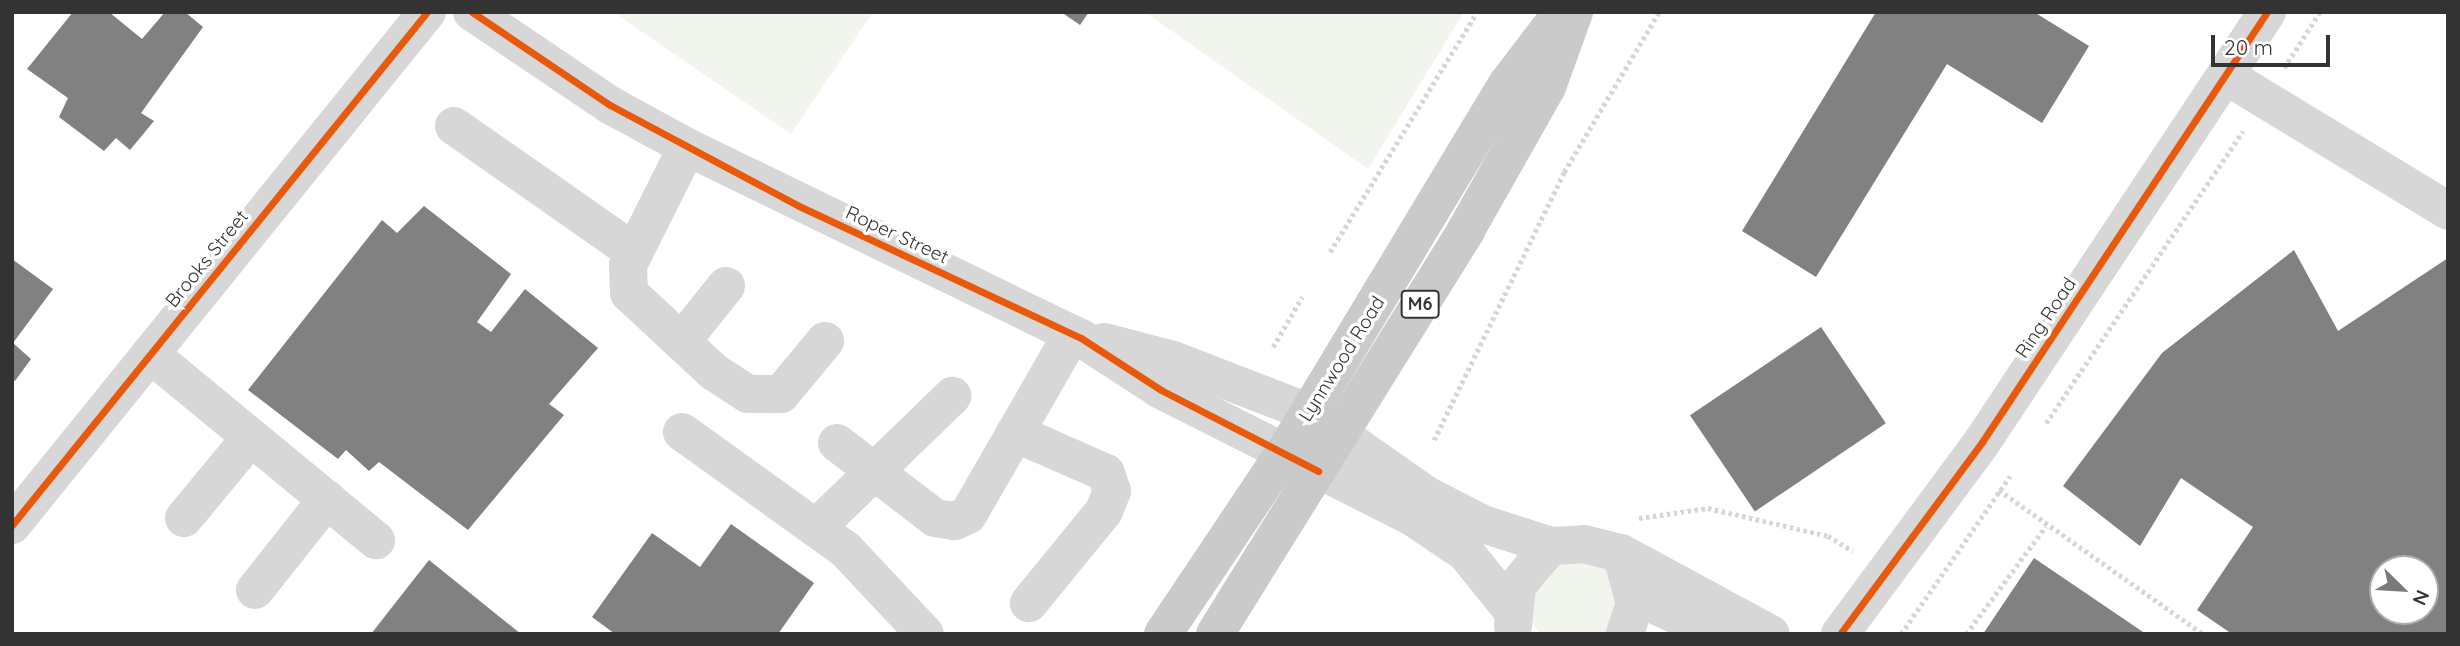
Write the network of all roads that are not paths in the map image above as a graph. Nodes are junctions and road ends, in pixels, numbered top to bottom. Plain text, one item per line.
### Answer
1 (427, 12) edge
2 (472, 12) edge
3 (1562, 12) edge
4 (1574, 12) edge
5 (2267, 12) edge
6 (2228, 77) junction
7 (454, 126) dead end
8 (687, 147) junction
9 (2448, 211) edge
10 (634, 252) junction
11 (726, 286) dead end
12 (1077, 336) junction
13 (825, 341) dead end
14 (681, 342) junction
15 (150, 354) junction
16 (951, 396) dead end
17 (1308, 412) junction
18 (682, 432) dead end
19 (1340, 432) junction
20 (1015, 433) junction
21 (251, 438) junction
22 (837, 443) dead end
23 (1285, 452) junction
24 (1318, 471) junction
25 (874, 477) junction
26 (327, 499) junction
27 (184, 518) dead end
28 (12, 525) edge
29 (816, 528) junction
30 (376, 540) dead end
31 (1551, 546) junction
32 (1609, 549) junction
33 (255, 590) dead end
34 (1634, 595) junction
35 (1028, 603) dead end
36 (1513, 626) edge
37 (925, 634) edge
38 (1163, 634) edge
39 (1215, 634) edge
40 (1625, 634) edge
41 (1716, 634) edge
42 (1771, 634) edge
43 (1840, 634) edge

1 - 15 street, Brooks Street
2 - 8 street, Roper Street
3 - 17 main road, Lynnwood Road / M6
4 - 19 main road, Lynnwood Road / M6
5 - 6 street, Ring Road
6 - 9 street
6 - 43 street, Ring Road
7 - 10 street
8 - 10 street
8 - 12 street, Roper Street
10 - 14 street
11 - 14 street
12 - 17 street, Roper Street
12 - 20 street
12 - 23 street, Roper Street
13 - 14 street
15 - 21 street
15 - 28 street, Brooks Street
16 - 25 street
17 - 19 street, Roper Street
17 - 23 main road, Lynnwood Road / M6
18 - 29 street
19 - 24 main road, Lynnwood Road / M6
19 - 31 street, Roper Street
20 - 25 street
20 - 35 street
21 - 26 street
21 - 27 street
22 - 25 street
23 - 24 street, Roper Street
23 - 38 main road, Lynnwood Road / M6
24 - 36 street, Roper Street
24 - 39 main road, Lynnwood Road / M6
25 - 29 street
26 - 30 street
26 - 33 street
29 - 37 street
31 - 32 street
31 - 36 street
32 - 34 street
32 - 42 street
34 - 40 street
34 - 41 street

